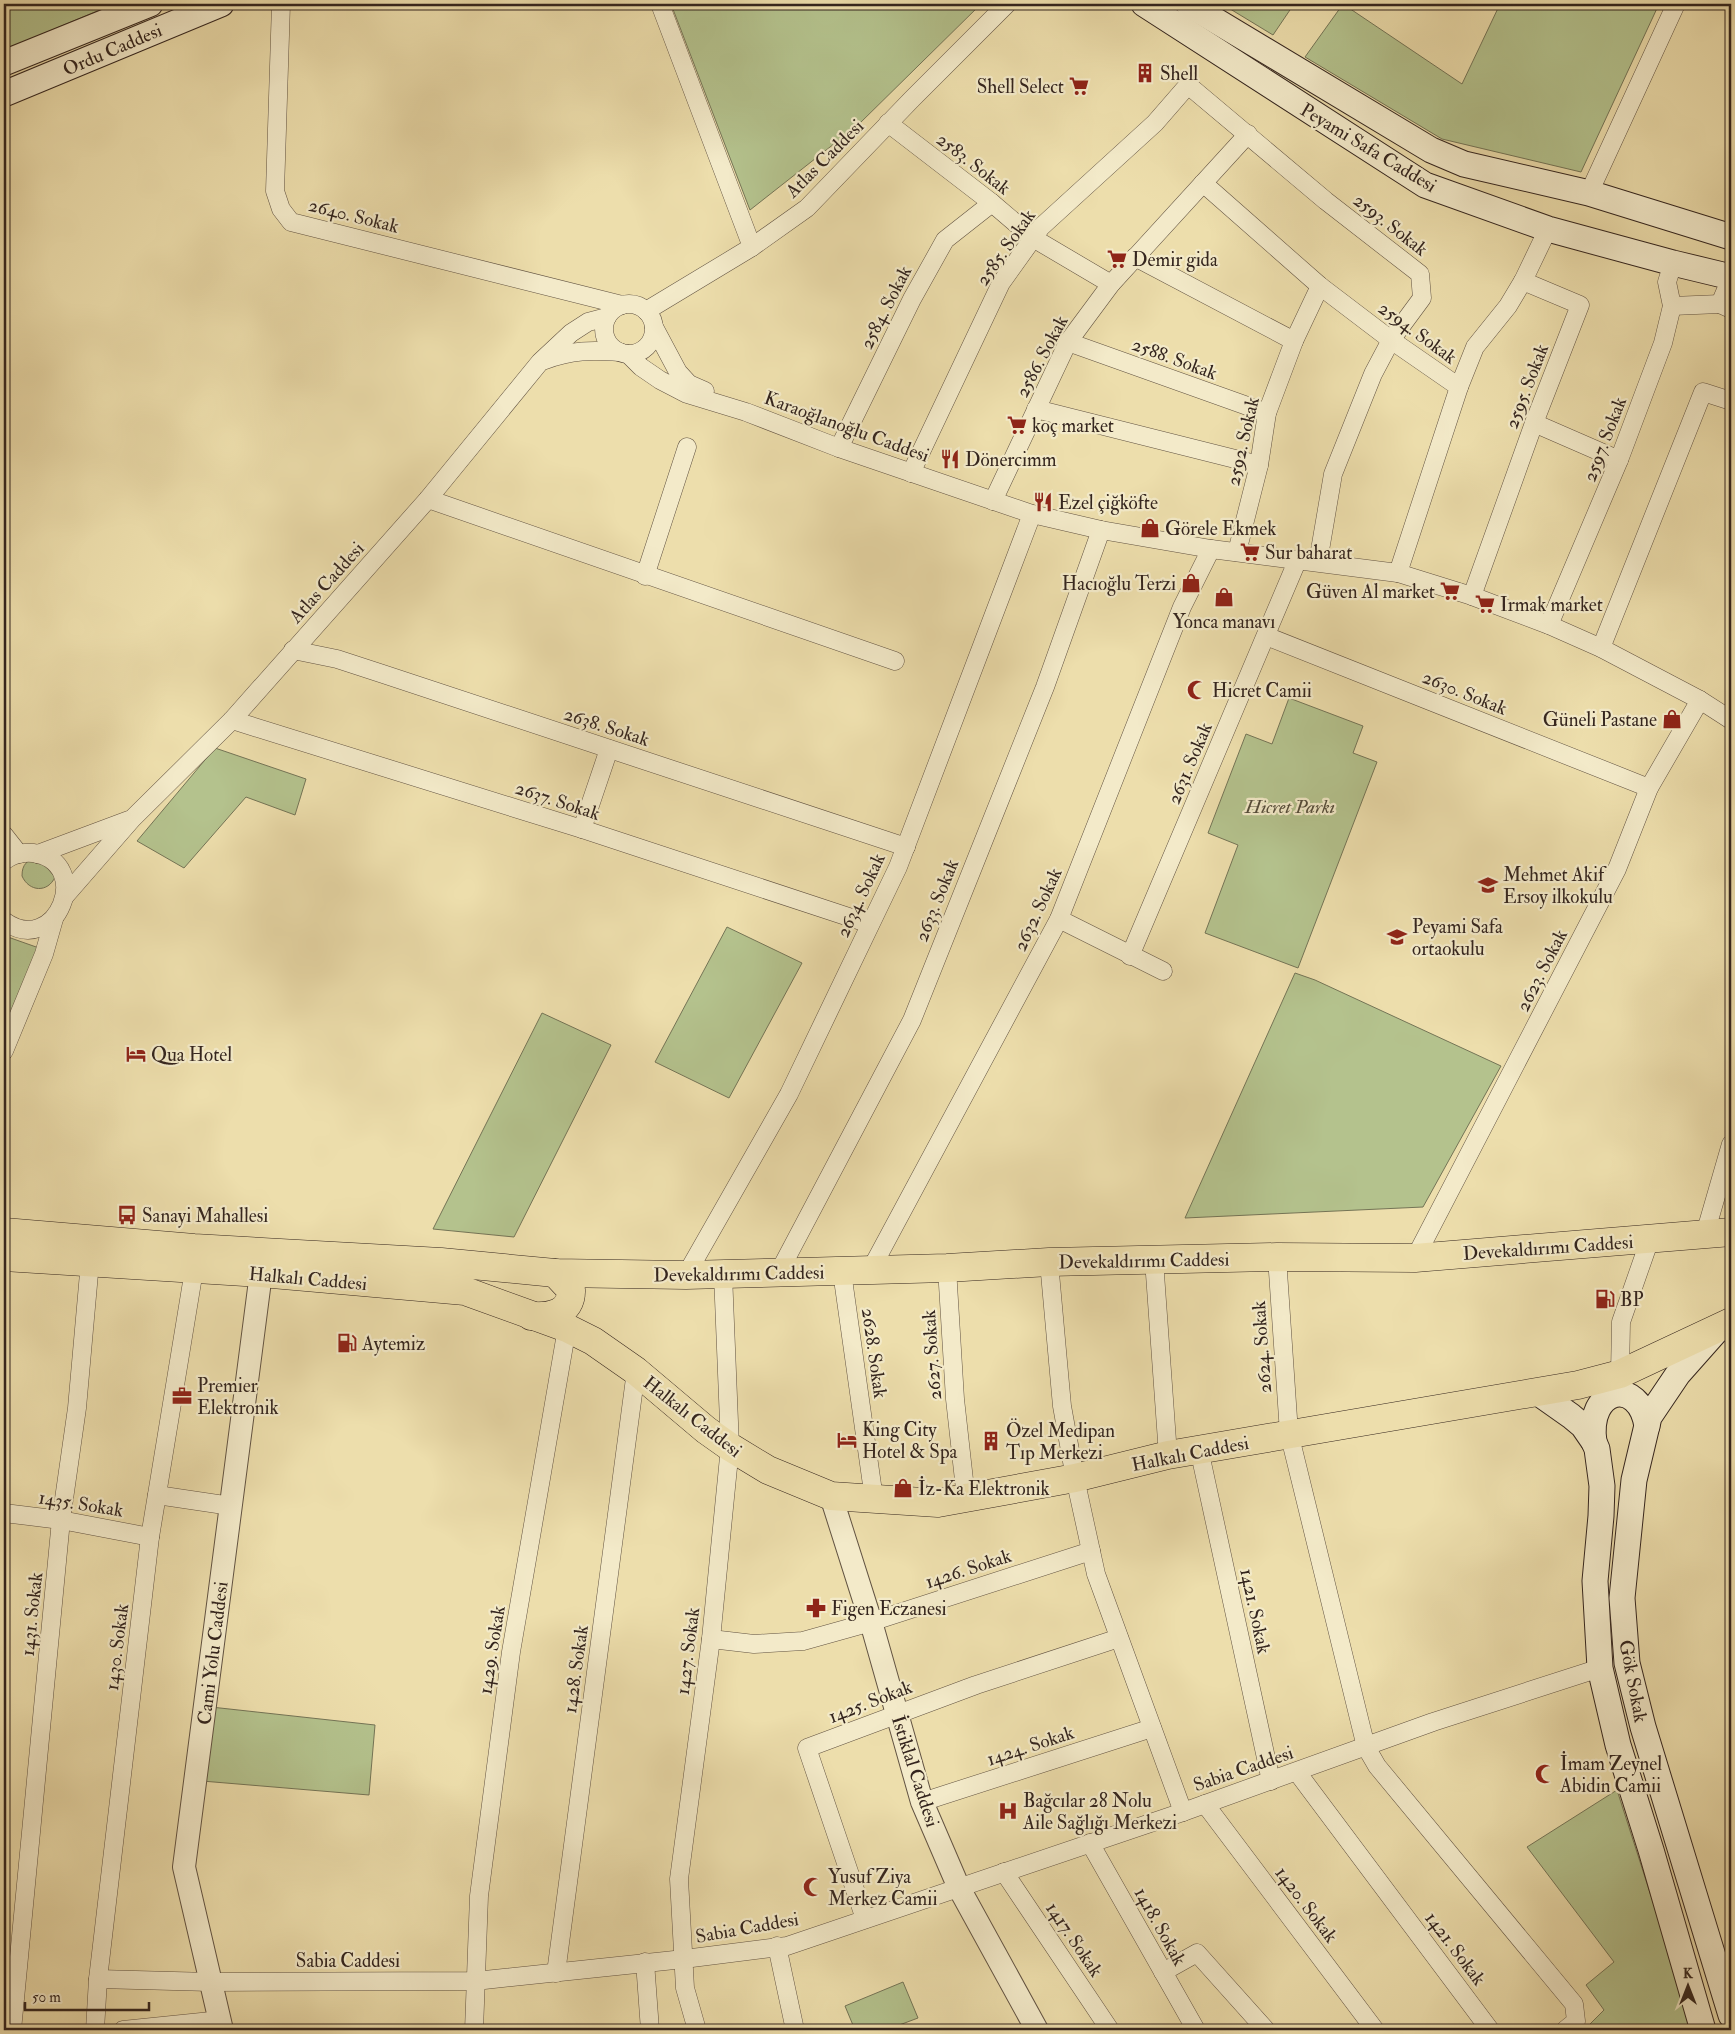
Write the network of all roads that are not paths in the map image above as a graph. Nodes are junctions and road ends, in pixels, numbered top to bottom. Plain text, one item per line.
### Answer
1 (150, 4) edge
2 (221, 4) edge
3 (281, 4) edge
4 (660, 4) edge
5 (1007, 4) edge
6 (1144, 4) edge
7 (1188, 4) edge
8 (1676, 4) edge
9 (4, 63) edge
10 (1188, 86) joint
11 (4, 94) edge
12 (888, 123) junction
13 (1248, 134) junction
14 (1203, 184) junction
15 (1589, 193) junction
16 (992, 203) junction
17 (1548, 229) junction
18 (1731, 236) edge
19 (1033, 238) junction
20 (752, 247) junction
21 (1135, 257) junction
22 (1673, 263) junction
23 (1731, 277) edge
24 (1523, 281) junction
25 (1111, 284) junction
26 (1320, 286) junction
27 (622, 305) junction
28 (1672, 306) junction
29 (1725, 307) edge
30 (646, 311) junction
31 (607, 317) junction
32 (654, 327) junction
33 (1391, 340) junction
34 (1294, 341) junction
35 (1068, 342) junction
36 (624, 353) junction
37 (540, 362) junction
38 (1459, 387) junction
39 (1731, 401) edge
40 (1036, 409) junction
41 (746, 412) junction
42 (1267, 413) junction
43 (1534, 423) junction
44 (687, 447) dead end
45 (839, 448) junction
46 (1619, 460) junction
47 (1259, 465) junction
48 (911, 473) junction
49 (428, 499) junction
50 (993, 501) junction
51 (1032, 514) junction
52 (1100, 530) junction
53 (1212, 549) junction
54 (1237, 552) junction
55 (1298, 559) junction
56 (1318, 562) junction
57 (1398, 573) junction
58 (645, 576) junction
59 (1472, 596) junction
60 (1550, 626) junction
61 (1266, 636) junction
62 (1601, 648) junction
63 (294, 650) junction
64 (895, 661) dead end
65 (1700, 700) junction
66 (232, 720) junction
67 (1731, 720) edge
68 (609, 749) junction
69 (1649, 788) junction
70 (132, 819) junction
71 (582, 829) junction
72 (4, 835) edge
73 (906, 847) junction
74 (38, 854) junction
75 (11, 857) edge
76 (66, 896) junction
77 (54, 919) junction
78 (1059, 920) junction
79 (4, 921) edge
80 (870, 924) junction
81 (1130, 956) junction
82 (1164, 971) dead end
83 (4, 1051) edge
84 (1731, 1144) edge
85 (4, 1232) edge
86 (1720, 1234) edge
87 (1650, 1239) junction
88 (4, 1257) edge
89 (1277, 1257) junction
90 (1415, 1258) junction
91 (1154, 1260) junction
92 (90, 1262) junction
93 (1049, 1262) junction
94 (947, 1268) junction
95 (194, 1270) junction
96 (870, 1271) junction
97 (555, 1272) junction
98 (779, 1272) junction
99 (842, 1272) junction
100 (262, 1273) junction
101 (723, 1274) junction
102 (686, 1275) junction
103 (527, 1315) junction
104 (1724, 1326) edge
105 (567, 1328) junction
106 (636, 1371) junction
107 (1620, 1374) junction
108 (1536, 1392) junction
109 (1646, 1426) junction
110 (1289, 1433) junction
111 (1594, 1442) junction
112 (730, 1447) junction
113 (1199, 1449) junction
114 (1168, 1455) junction
115 (1075, 1478) junction
116 (157, 1495) junction
117 (831, 1496) junction
118 (966, 1498) junction
119 (874, 1499) junction
120 (231, 1506) junction
121 (4, 1513) edge
122 (61, 1520) junction
123 (150, 1537) junction
124 (1091, 1551) junction
125 (871, 1622) junction
126 (1119, 1638) junction
127 (711, 1639) junction
128 (1600, 1668) junction
129 (898, 1713) junction
130 (1152, 1728) junction
131 (1366, 1747) junction
132 (1296, 1772) junction
133 (1271, 1781) junction
134 (922, 1802) junction
135 (1206, 1804) junction
136 (1183, 1812) junction
137 (1090, 1843) junction
138 (1684, 1864) junction
139 (1004, 1872) junction
140 (1657, 1872) junction
141 (959, 1888) junction
142 (865, 1919) junction
143 (777, 1946) junction
144 (684, 1959) junction
145 (645, 1962) junction
146 (1163, 1972) junction
147 (556, 1973) junction
148 (98, 1979) junction
149 (475, 1981) junction
150 (211, 1982) junction
151 (1731, 2015) edge
152 (222, 2025) edge
153 (12, 2030) edge
154 (95, 2030) edge
155 (123, 2030) edge
156 (474, 2030) edge
157 (650, 2030) edge
158 (697, 2030) edge
159 (795, 2030) edge
160 (1037, 2030) edge
161 (1110, 2030) edge
162 (1196, 2030) edge
163 (1266, 2030) edge
164 (1375, 2030) edge
165 (1490, 2030) edge
166 (1565, 2030) edge
167 (1703, 2030) edge

1 - 9 main road, Ordu Caddesi
2 - 11 main road, Ordu Caddesi
3 - 27 street, 2640. Sokak
4 - 20 street
5 - 12 street, Atlas Caddesi
6 - 17 main road, Peyami Safa Caddesi
7 - 15 main road, Peyami Safa Caddesi
8 - 15 street
10 - 13 street, 2593. Sokak
10 - 19 street, 2585. Sokak
12 - 16 street, 2583. Sokak
12 - 20 street, Atlas Caddesi
13 - 14 street, 2586. Sokak
13 - 33 street, 2593. Sokak
14 - 21 street, 2586. Sokak
14 - 26 street, 2594. Sokak
15 - 18 main road, Peyami Safa Caddesi
16 - 19 street, 2583. Sokak
16 - 45 street, 2584. Sokak
17 - 22 main road, Peyami Safa Caddesi
17 - 24 street
19 - 25 street, 2583. Sokak
19 - 48 street, 2585. Sokak
20 - 30 street, Atlas Caddesi
21 - 25 street, 2586. Sokak
21 - 34 street
22 - 23 main road, Peyami Safa Caddesi
22 - 28 street, 2597. Sokak
23 - 29 street
24 - 38 street
24 - 43 street, 2595. Sokak
25 - 35 street, 2586. Sokak
26 - 33 street, 2594. Sokak
26 - 34 street, 2592. Sokak
27 - 30 street
27 - 31 street
28 - 29 street
28 - 46 street, 2597. Sokak
30 - 32 street
31 - 36 street
31 - 37 street, Atlas Caddesi
32 - 36 street
32 - 41 street
33 - 38 street, 2594. Sokak
33 - 56 street, 2593. Sokak
34 - 42 street, 2592. Sokak
35 - 40 street, 2586. Sokak
35 - 42 street, 2588. Sokak
36 - 37 street
36 - 41 street
37 - 49 street, Atlas Caddesi
38 - 57 street, 2594. Sokak
39 - 62 street
40 - 47 street
40 - 50 street, 2586. Sokak
41 - 45 street, Karaoğlanoğlu Caddesi
42 - 47 street, 2592. Sokak
43 - 46 street
43 - 59 street, 2595. Sokak
44 - 58 street
45 - 48 street, Karaoğlanoğlu Caddesi
46 - 60 street, 2597. Sokak
47 - 54 street, 2592. Sokak
48 - 50 street, Karaoğlanoğlu Caddesi
49 - 58 street
49 - 63 street, Atlas Caddesi
50 - 51 street, Karaoğlanoğlu Caddesi
51 - 52 street, Karaoğlanoğlu Caddesi
51 - 73 street, 2634. Sokak
52 - 53 street, Karaoğlanoğlu Caddesi
52 - 98 street, 2633. Sokak
53 - 54 street, Karaoğlanoğlu Caddesi
53 - 78 street, 2632. Sokak
54 - 55 street, Karaoğlanoğlu Caddesi
55 - 56 street, Karaoğlanoğlu Caddesi
55 - 61 street, 2631. Sokak
56 - 57 street, Karaoğlanoğlu Caddesi
57 - 59 street, Karaoğlanoğlu Caddesi
58 - 64 street
59 - 60 street, Karaoğlanoğlu Caddesi
60 - 62 street, Karaoğlanoğlu Caddesi
61 - 69 street, 2630. Sokak
61 - 81 street, 2631. Sokak
62 - 65 street, Karaoğlanoğlu Caddesi
63 - 66 street, Atlas Caddesi
63 - 68 street, 2638. Sokak
65 - 67 street, Karaoğlanoğlu Caddesi
65 - 69 street, 2623. Sokak
66 - 70 street, Atlas Caddesi
66 - 71 street, 2637. Sokak
68 - 71 street
68 - 73 street, 2638. Sokak
69 - 90 street, 2623. Sokak
70 - 74 street, Atlas Caddesi
70 - 76 street, Atlas Caddesi
71 - 80 street, 2637. Sokak
72 - 75 street
73 - 80 street, 2634. Sokak
74 - 75 street
74 - 76 street
76 - 77 street, Atlas Caddesi
77 - 79 street
77 - 83 street
78 - 81 street
78 - 96 street, 2632. Sokak
80 - 102 street, 2634. Sokak
81 - 82 street
84 - 86 street
85 - 97 main road, Halkalı Caddesi
86 - 87 main road, Devekaldırımı Caddesi
87 - 90 main road, Devekaldırımı Caddesi
87 - 107 street
88 - 92 main road, Halkalı Caddesi
89 - 90 main road, Devekaldırımı Caddesi
89 - 91 main road, Devekaldırımı Caddesi
89 - 110 street, 2624. Sokak
91 - 93 main road, Devekaldırımı Caddesi
91 - 114 street
92 - 95 main road, Halkalı Caddesi
92 - 122 street, 1431. Sokak
93 - 94 main road, Devekaldırımı Caddesi
93 - 115 street
94 - 96 main road, Devekaldırımı Caddesi
94 - 118 street, 2627. Sokak
95 - 100 main road, Halkalı Caddesi
95 - 116 street, 1430. Sokak
96 - 99 main road, Devekaldırımı Caddesi
97 - 102 main road, Devekaldırımı Caddesi
97 - 103 main road
98 - 99 main road, Devekaldırımı Caddesi
98 - 101 main road, Devekaldırımı Caddesi
99 - 119 street, 2628. Sokak
100 - 103 main road, Halkalı Caddesi
100 - 120 street, Cami Yolu Caddesi
101 - 102 main road, Devekaldırımı Caddesi
101 - 112 street, 1427. Sokak
103 - 105 main road, Halkalı Caddesi
104 - 107 main road, Halkalı Caddesi
104 - 109 main road, Gök Sokak
105 - 106 main road, Halkalı Caddesi
105 - 149 street, 1429. Sokak
106 - 112 main road, Halkalı Caddesi
106 - 147 street, 1428. Sokak
107 - 108 main road, Halkalı Caddesi
108 - 110 main road, Halkalı Caddesi
108 - 111 main road, Gök Sokak
109 - 111 main road
109 - 138 main road, Gök Sokak
110 - 113 main road, Halkalı Caddesi
110 - 131 street, 2624. Sokak
111 - 128 main road, Gök Sokak
112 - 117 main road, Halkalı Caddesi
112 - 127 street, 1427. Sokak
113 - 114 main road, Halkalı Caddesi
113 - 133 street, 1421. Sokak
114 - 115 main road, Halkalı Caddesi
115 - 118 main road, Halkalı Caddesi
115 - 124 street
116 - 120 street
116 - 123 street, 1430. Sokak
117 - 119 main road, Halkalı Caddesi
117 - 125 street, İstiklal Caddesi
118 - 119 main road, Halkalı Caddesi
120 - 150 street, Cami Yolu Caddesi
121 - 122 street, 1435. Sokak
122 - 123 street, 1435. Sokak
122 - 153 street, 1431. Sokak
123 - 148 street, 1430. Sokak
124 - 125 street, 1426. Sokak
124 - 126 street
125 - 127 street, 1426. Sokak
125 - 129 street, İstiklal Caddesi
126 - 129 street, 1425. Sokak
126 - 130 street
127 - 144 street, 1427. Sokak
128 - 131 street, Sabia Caddesi
128 - 140 main road, Gök Sokak
129 - 134 street, İstiklal Caddesi
129 - 142 street, 1425. Sokak
130 - 134 street, 1424. Sokak
130 - 136 street
131 - 132 street, Sabia Caddesi
131 - 166 street, 2624. Sokak
132 - 133 street, Sabia Caddesi
132 - 165 street, 1421. Sokak
133 - 135 street, Sabia Caddesi
134 - 141 street, İstiklal Caddesi
135 - 136 street, Sabia Caddesi
135 - 164 street, 1420. Sokak
136 - 137 street, Sabia Caddesi
137 - 139 street, Sabia Caddesi
137 - 146 street, 1418. Sokak
138 - 140 main road
138 - 151 main road, Gök Sokak
139 - 141 street, Sabia Caddesi
139 - 161 street, 1417. Sokak
140 - 167 main road, Gök Sokak
141 - 142 street, Sabia Caddesi
141 - 160 street, İstiklal Caddesi
142 - 143 street, Sabia Caddesi
143 - 144 street, Sabia Caddesi
143 - 159 street
144 - 145 street, Sabia Caddesi
144 - 158 street, 1427. Sokak
145 - 147 street, Sabia Caddesi
145 - 157 street
146 - 162 street, 1418. Sokak
146 - 163 street
147 - 149 street, Sabia Caddesi
148 - 150 street, Sabia Caddesi
148 - 154 street, 1430. Sokak
149 - 150 street, Sabia Caddesi
149 - 156 street, 1429. Sokak
150 - 152 street, Cami Yolu Caddesi
152 - 155 street

